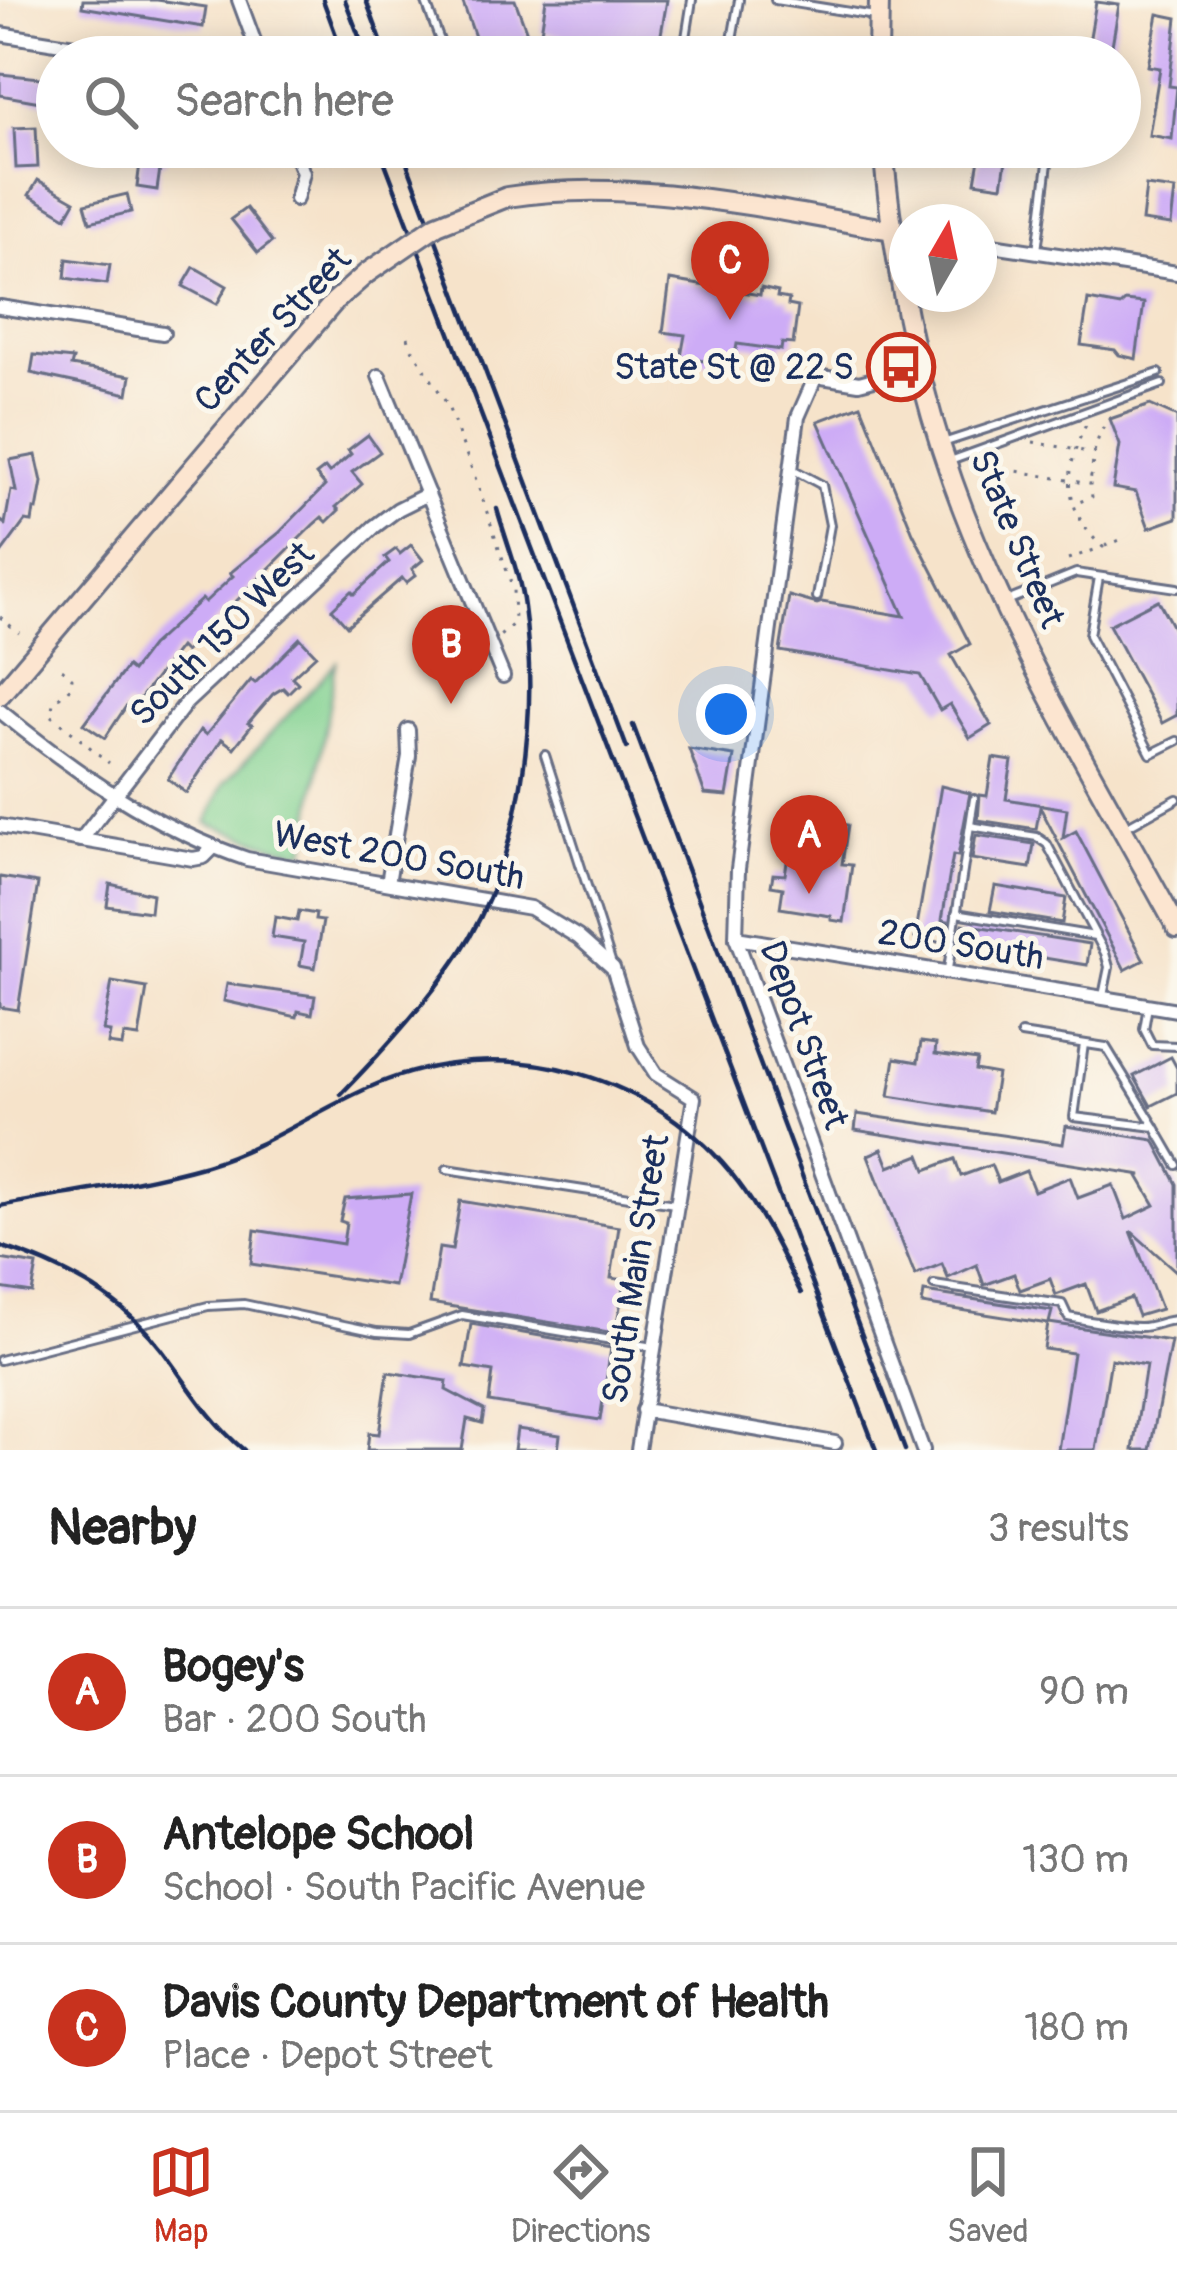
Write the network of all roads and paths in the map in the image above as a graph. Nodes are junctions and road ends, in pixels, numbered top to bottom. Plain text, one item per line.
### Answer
1 (239, 0) edge
2 (425, 0) edge
3 (692, 0) edge
4 (739, 0) edge
5 (775, 0) edge
6 (878, 8) edge
7 (0, 34) edge
8 (251, 36) edge
9 (438, 36) edge
10 (686, 36) edge
11 (733, 36) edge
12 (36, 41) edge
13 (301, 168) edge
14 (887, 168) edge
15 (1047, 168) edge
16 (296, 199) dead end
17 (894, 204) edge
18 (889, 229) edge
19 (997, 246) edge
20 (1036, 251) junction
21 (1177, 272) edge
22 (0, 307) edge
23 (911, 312) edge
24 (164, 333) dead end
25 (408, 337) dead end
26 (920, 368) junction
27 (1160, 373) dead end
28 (380, 376) dead end
29 (1162, 384) dead end
30 (1112, 414) dead end
31 (1100, 433) junction
32 (1033, 442) dead end
33 (1074, 450) junction
34 (944, 453) junction
35 (1094, 454) junction
36 (994, 467) dead end
37 (791, 468) junction
38 (1068, 480) junction
39 (1090, 484) junction
40 (428, 494) junction
41 (1073, 504) junction
42 (1125, 538) dead end
43 (1103, 547) junction
44 (1068, 559) dead end
45 (1099, 577) junction
46 (1177, 588) edge
47 (817, 597) dead end
48 (1004, 603) junction
49 (0, 617) edge
50 (19, 633) dead end
51 (490, 645) junction
52 (62, 669) dead end
53 (503, 676) dead end
54 (0, 695) edge
55 (0, 711) edge
56 (408, 730) dead end
57 (1177, 741) edge
58 (545, 755) dead end
59 (109, 764) dead end
60 (113, 796) junction
61 (974, 799) dead end
62 (1177, 800) edge
63 (0, 826) edge
64 (970, 826) junction
65 (1123, 829) junction
66 (81, 840) junction
67 (213, 848) junction
68 (388, 884) junction
69 (956, 913) junction
70 (1177, 928) edge
71 (1097, 937) junction
72 (736, 938) junction
73 (613, 968) junction
74 (947, 973) junction
75 (1103, 999) junction
76 (1148, 1006) junction
77 (1177, 1010) edge
78 (1021, 1034) dead end
79 (1084, 1044) junction
80 (1177, 1046) edge
81 (1155, 1127) junction
82 (1177, 1165) edge
83 (447, 1169) dead end
84 (675, 1204) junction
85 (934, 1285) dead end
86 (1173, 1320) edge
87 (653, 1346) junction
88 (0, 1360) edge
89 (644, 1410) junction
90 (835, 1443) dead end
91 (638, 1450) edge
92 (923, 1450) edge

1 - 8 street
2 - 9 lane
3 - 10 lane
4 - 11 lane
5 - 6 lane
7 - 12 street
13 - 16 street
14 - 17 street, State Street
15 - 20 lane
18 - 54 street, Center Street, bridge
19 - 20 street
20 - 21 street
22 - 24 street
23 - 26 street, State Street
25 - 51 path
26 - 34 street, State Street
26 - 37 street, Depot Street
27 - 34 lane
28 - 40 street
29 - 34 lane
30 - 31 path
31 - 33 path
31 - 35 path
32 - 33 path
33 - 35 path
33 - 38 path
34 - 48 street, State Street
35 - 39 path
36 - 38 path
37 - 47 lane
37 - 72 street, Depot Street
38 - 39 path
38 - 41 path
39 - 41 path
40 - 51 street
40 - 60 street, South 150 West
41 - 43 path
42 - 43 path
43 - 44 path
45 - 46 lane
45 - 48 lane
45 - 57 lane
48 - 65 street, State Street
49 - 50 path
51 - 53 street
52 - 59 path
55 - 60 street, West 200 South
56 - 68 street
58 - 73 lane
60 - 66 street, South 150 West
60 - 67 street, West 200 South
61 - 64 lane
62 - 65 lane
63 - 66 street, West 200 South
64 - 69 lane
64 - 71 lane
65 - 70 street, State Street
66 - 67 street, West 200 South
67 - 68 street, West 200 South
68 - 73 street, West 200 South
69 - 71 lane
69 - 74 lane
71 - 75 lane
72 - 74 street, 200 South
72 - 92 street, Depot Street
73 - 84 street, South Main Street
74 - 75 street, 200 South
75 - 76 street, 200 South
76 - 77 street, 200 South
76 - 80 lane
78 - 79 lane
79 - 81 lane
79 - 81 lane
81 - 82 lane
83 - 84 lane
84 - 87 street, South Main Street
85 - 86 lane
87 - 88 lane
87 - 89 street, South Main Street
89 - 90 street
89 - 91 street, South Main Street

